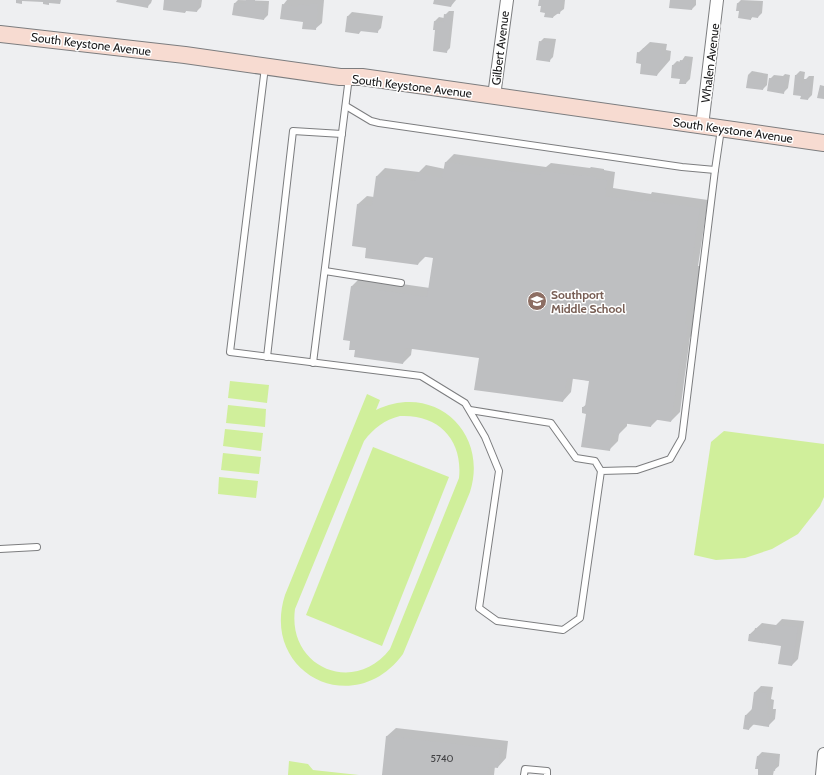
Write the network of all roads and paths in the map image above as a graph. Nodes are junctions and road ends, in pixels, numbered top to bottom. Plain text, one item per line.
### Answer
1 (506, 0) edge
2 (717, 0) edge
3 (0, 34) edge
4 (265, 67) junction
5 (349, 77) junction
6 (494, 96) junction
7 (346, 106) junction
8 (702, 126) junction
9 (721, 128) junction
10 (342, 134) junction
11 (824, 143) edge
12 (715, 170) junction
13 (325, 271) junction
14 (401, 282) dead end
15 (267, 357) junction
16 (313, 362) junction
17 (470, 410) junction
18 (601, 471) junction
19 (38, 547) dead end
20 (0, 549) edge
21 (824, 754) edge
22 (524, 775) edge
23 (547, 775) edge
24 (822, 775) edge

1 - 6 street, Gilbert Avenue
2 - 8 street, Whalen Avenue
3 - 4 main road, South Keystone Avenue
4 - 5 main road, South Keystone Avenue
4 - 15 lane
5 - 6 main road, South Keystone Avenue
5 - 7 lane
6 - 8 main road, South Keystone Avenue
7 - 10 lane
7 - 12 lane
8 - 9 main road, South Keystone Avenue
9 - 11 main road, South Keystone Avenue
9 - 12 lane
10 - 13 lane
10 - 15 lane
12 - 18 lane
13 - 14 lane
13 - 16 lane
15 - 16 lane
16 - 17 lane
17 - 18 lane
17 - 18 lane
19 - 20 lane
21 - 24 street
22 - 23 lane

